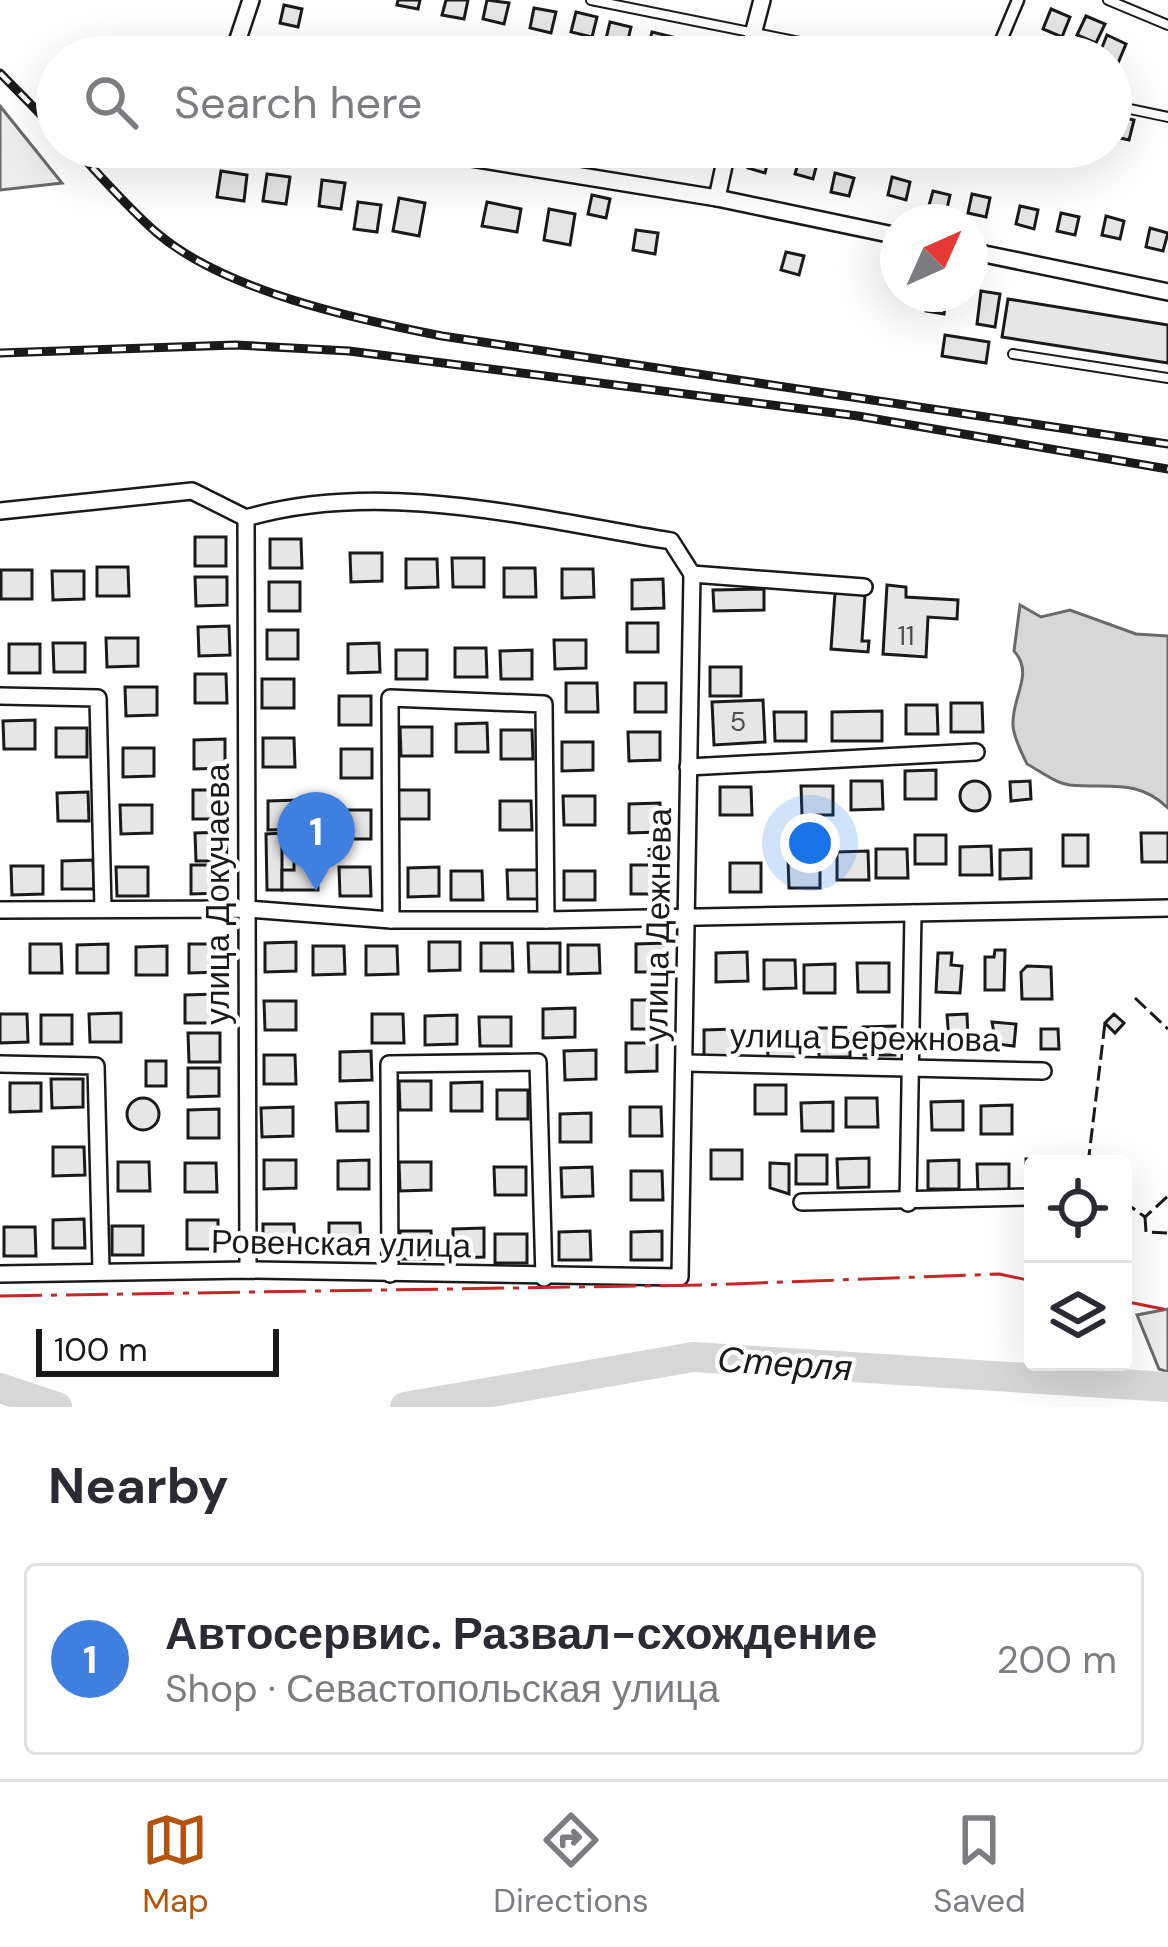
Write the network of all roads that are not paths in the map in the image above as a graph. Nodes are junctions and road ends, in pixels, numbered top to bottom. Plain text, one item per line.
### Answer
1 (251, 0) edge
2 (591, 0) edge
3 (762, 0) edge
4 (1018, 0) edge
5 (1108, 0) edge
6 (1168, 25) edge
7 (752, 32) junction
8 (239, 36) edge
9 (751, 36) edge
10 (772, 36) edge
11 (1003, 36) edge
12 (1132, 109) edge
13 (1168, 117) edge
14 (532, 168) edge
15 (723, 168) edge
16 (717, 198) junction
17 (880, 232) edge
18 (988, 255) edge
19 (1168, 292) edge
20 (1012, 354) dead end
21 (1168, 379) edge
22 (0, 511) edge
23 (246, 518) junction
24 (692, 574) junction
25 (864, 587) dead end
26 (0, 696) edge
27 (976, 752) dead end
28 (688, 767) junction
29 (1168, 908) edge
30 (247, 909) junction
31 (0, 910) edge
32 (104, 910) junction
33 (913, 913) junction
34 (689, 919) junction
35 (391, 920) junction
36 (546, 920) junction
37 (686, 1063) junction
38 (0, 1064) edge
39 (910, 1067) junction
40 (1043, 1071) dead end
41 (1024, 1197) edge
42 (802, 1202) dead end
43 (908, 1203) junction
44 (100, 1270) junction
45 (248, 1270) junction
46 (0, 1274) edge
47 (390, 1274) junction
48 (680, 1277) joint
49 (544, 1279) junction

1 - 8 street
2 - 7 lane
3 - 7 street
4 - 11 street
5 - 6 lane
7 - 9 street
7 - 10 lane
12 - 13 lane
14 - 16 street
15 - 16 street
16 - 17 street
18 - 19 street
20 - 21 lane
22 - 23 street
23 - 24 street
23 - 30 street, улица Докучаева
24 - 25 street
24 - 28 street, улица Дежнёва
26 - 32 street
27 - 28 street
28 - 34 street, улица Дежнёва
29 - 33 street
30 - 32 street
30 - 35 street
30 - 45 street, улица Докучаева
31 - 32 street
33 - 34 street
33 - 39 street
34 - 36 street
34 - 37 street, улица Дежнёва
35 - 36 street
35 - 36 street
37 - 39 street, улица Бережнова
37 - 48 street, улица Дежнёва
38 - 44 street
39 - 40 street, улица Бережнова
39 - 43 street
41 - 43 street
42 - 43 street
44 - 45 street, Ровенская улица
44 - 46 street, Ровенская улица
45 - 47 street, Ровенская улица
47 - 49 street, Ровенская улица
47 - 49 street
48 - 49 street, Ровенская улица

